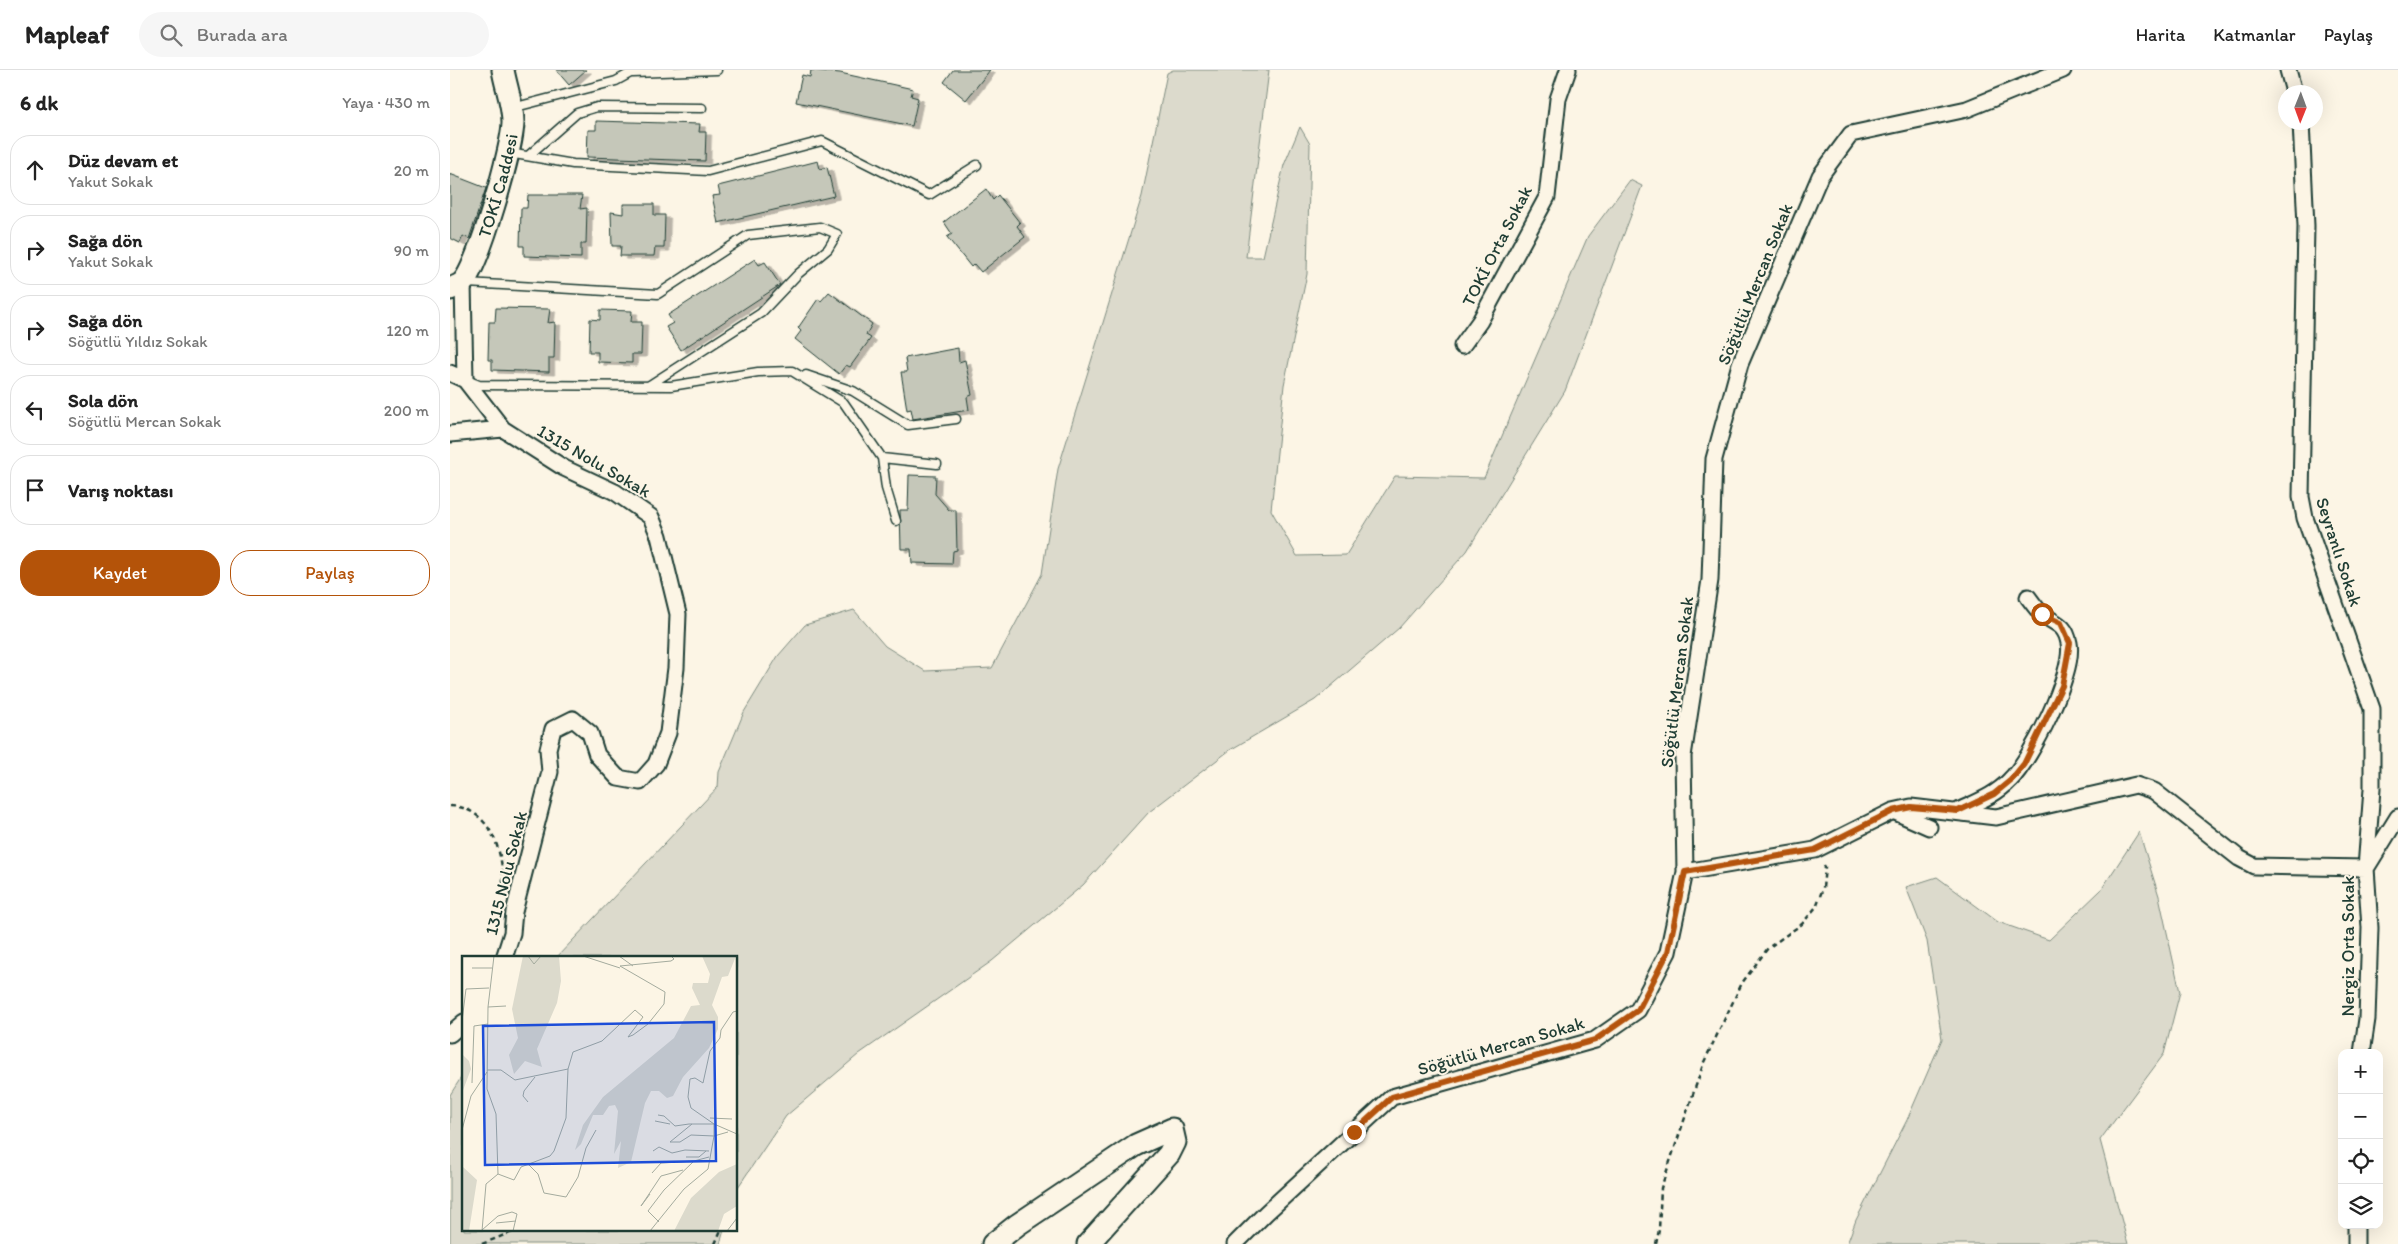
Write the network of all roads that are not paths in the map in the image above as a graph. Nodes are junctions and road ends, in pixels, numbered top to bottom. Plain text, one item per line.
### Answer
1 (503, 70) edge
2 (717, 70) edge
3 (1568, 70) edge
4 (2028, 70) edge
5 (2063, 70) edge
6 (2288, 70) edge
7 (634, 71) edge
8 (2044, 77) junction
9 (2292, 85) edge
10 (702, 108) dead end
11 (510, 109) junction
12 (2301, 130) edge
13 (507, 152) junction
14 (528, 156) junction
15 (977, 165) dead end
16 (456, 286) edge
17 (1462, 346) dead end
18 (792, 371) junction
19 (450, 373) edge
20 (465, 380) junction
21 (648, 386) junction
22 (956, 419) dead end
23 (503, 429) junction
24 (450, 434) edge
25 (882, 458) junction
26 (936, 464) dead end
27 (896, 521) dead end
28 (2028, 597) dead end
29 (1893, 811) junction
30 (1958, 811) junction
31 (2398, 817) edge
32 (1929, 827) dead end
33 (2366, 868) junction
34 (1685, 872) junction
35 (505, 956) edge
36 (462, 1024) edge
37 (450, 1034) edge
38 (2363, 1049) edge
39 (2356, 1229) edge
40 (994, 1244) edge
41 (1088, 1244) edge
42 (1235, 1244) edge
43 (2356, 1244) edge

1 - 11 street, TOKİ Caddesi
2 - 7 lane
3 - 17 street, TOKİ Orta Sokak
4 - 8 street
5 - 8 street
6 - 9 street
7 - 11 lane
8 - 34 street, Söğütlü Mercan Sokak
10 - 14 lane
11 - 13 street, TOKİ Caddesi
12 - 33 street, Seyranlı Sokak
13 - 14 lane
13 - 16 street, TOKİ Caddesi
14 - 15 lane
16 - 20 street
16 - 21 lane
18 - 21 lane
18 - 22 lane
18 - 25 lane
19 - 20 street, 1315 Nolu Sokak
20 - 21 lane
20 - 23 street, 1315 Nolu Sokak
23 - 24 street
23 - 35 street, 1315 Nolu Sokak
25 - 26 lane
25 - 27 lane
28 - 30 street
29 - 30 street
29 - 32 street
29 - 34 street
30 - 33 street
31 - 33 street, Nergiz Orta Sokak
33 - 38 street, Nergiz Orta Sokak
34 - 42 street, Söğütlü Mercan Sokak
36 - 37 street
39 - 43 street
40 - 41 street

